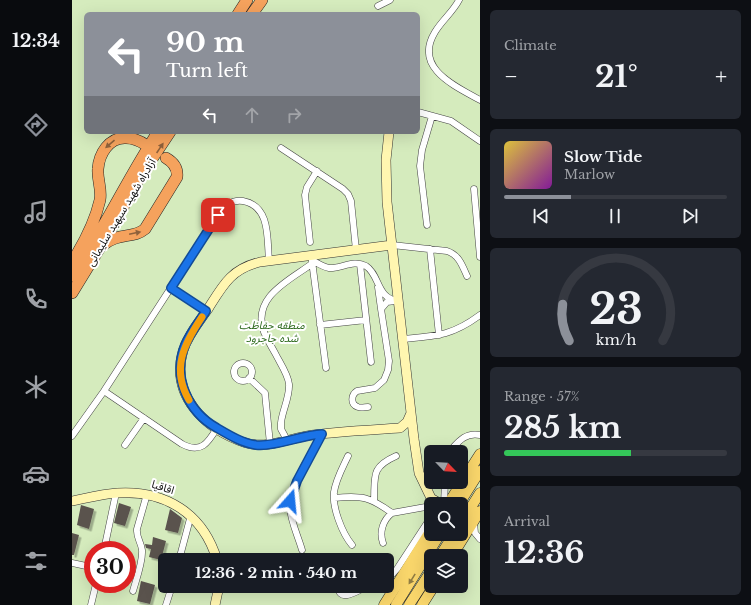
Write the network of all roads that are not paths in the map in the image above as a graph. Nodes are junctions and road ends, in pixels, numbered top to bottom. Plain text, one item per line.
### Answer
1 (247, 0) edge
2 (262, 0) edge
3 (390, 0) edge
4 (459, 0) edge
5 (378, 6) dead end
6 (239, 12) edge
7 (253, 12) edge
8 (480, 100) edge
9 (420, 113) edge
10 (432, 116) junction
11 (157, 134) edge
12 (169, 134) edge
13 (389, 134) edge
14 (480, 141) edge
15 (146, 145) dead end
16 (281, 148) dead end
17 (166, 158) dead end
18 (316, 171) junction
19 (474, 189) dead end
20 (427, 225) dead end
21 (310, 242) dead end
22 (392, 245) junction
23 (100, 248) junction
24 (430, 249) junction
25 (356, 250) junction
26 (480, 257) edge
27 (312, 259) junction
28 (269, 261) junction
29 (72, 262) edge
30 (360, 264) junction
31 (72, 276) edge
32 (467, 276) dead end
33 (377, 284) junction
34 (171, 288) junction
35 (72, 293) edge
36 (396, 301) junction
37 (381, 309) junction
38 (206, 311) junction
39 (480, 314) edge
40 (366, 320) junction
41 (320, 325) junction
42 (439, 335) junction
43 (402, 339) junction
44 (371, 362) dead end
45 (326, 368) dead end
46 (249, 378) dead end
47 (104, 391) junction
48 (368, 407) dead end
49 (411, 413) junction
50 (144, 418) junction
51 (217, 428) junction
52 (400, 428) junction
53 (322, 434) junction
54 (480, 435) edge
55 (72, 436) edge
56 (287, 440) junction
57 (414, 440) junction
58 (270, 444) junction
59 (125, 445) dead end
60 (456, 445) edge
61 (480, 454) edge
62 (348, 456) dead end
63 (396, 456) dead end
64 (480, 471) edge
65 (116, 493) junction
66 (480, 493) edge
67 (147, 494) junction
68 (429, 497) edge
69 (452, 497) edge
70 (463, 497) edge
71 (334, 498) junction
72 (374, 500) junction
73 (72, 501) edge
74 (424, 505) edge
75 (468, 512) edge
76 (392, 513) junction
77 (191, 515) junction
78 (478, 515) edge
79 (468, 526) edge
80 (424, 528) edge
81 (468, 538) edge
82 (480, 540) edge
83 (106, 541) edge
84 (424, 541) edge
85 (436, 541) edge
86 (455, 541) edge
87 (383, 543) dead end
88 (352, 545) dead end
89 (447, 549) edge
90 (302, 550) dead end
91 (181, 553) edge
92 (215, 553) edge
93 (72, 562) edge
94 (84, 565) edge
95 (394, 572) edge
96 (136, 579) edge
97 (424, 582) edge
98 (94, 593) edge
99 (170, 593) edge
100 (217, 593) edge
101 (340, 593) edge
102 (351, 593) edge
103 (430, 593) edge
104 (91, 605) edge
105 (166, 605) edge
106 (215, 605) edge
107 (384, 605) edge
108 (396, 605) edge
109 (410, 605) edge
110 (422, 605) edge

1 - 6 highway
2 - 7 highway
3 - 5 street
4 - 8 street
9 - 10 street
10 - 14 street
10 - 20 street
11 - 31 highway, آزادراه شهید سپهبد سلیمانی
23 -> 12 highway, آزادراه شهید سپهبد سلیمانی
13 - 22 main road
15 -> 29 highway
16 - 18 street
23 -> 17 highway
18 - 21 street
18 - 25 street
19 - 26 street
22 - 24 street
22 - 25 main road
22 - 36 main road
23 - 35 highway, آزادراه شهید سپهبد سلیمانی
24 - 32 street
24 - 42 street
25 - 27 main road
27 - 28 main road
27 - 30 street
27 - 41 street
27 - 56 street
28 - 34 street
28 - 38 main road
30 - 33 street
30 - 40 street
33 - 36 street
33 - 37 street
34 - 38 street
34 - 47 street
36 - 37 street
36 - 43 main road
37 - 48 street
38 - 51 main road
39 - 42 street
40 - 41 street
40 - 44 street
41 - 45 street
42 - 43 street
43 - 49 main road
46 - 58 street
47 - 50 street
47 - 55 street
49 - 52 main road
49 - 57 main road
50 - 51 street
50 - 59 street
51 - 58 main road
52 - 53 main road
52 - 57 main road
53 - 56 main road
53 - 90 street
54 - 60 street
56 - 58 main road
57 - 68 main road
61 - 69 main road
62 - 71 street
63 - 72 street
64 - 70 main road
65 - 67 main road, اقاقیا
65 - 73 main road, اقاقیا
65 - 83 street
66 - 75 main road
67 - 77 main road, اقاقیا
67 - 96 street
71 - 72 street
71 - 88 street
72 - 76 street
74 - 76 street
76 - 87 street
77 - 91 street
77 - 92 main road, اقاقیا
78 - 79 main road
78 - 82 street
80 - 95 street
81 - 82 street
84 - 107 main road
85 -> 108 main road
86 - 89 main road
93 - 94 street
97 - 109 main road
98 - 104 street
99 - 105 street
100 - 106 main road
101 - 102 street
103 - 110 main road

